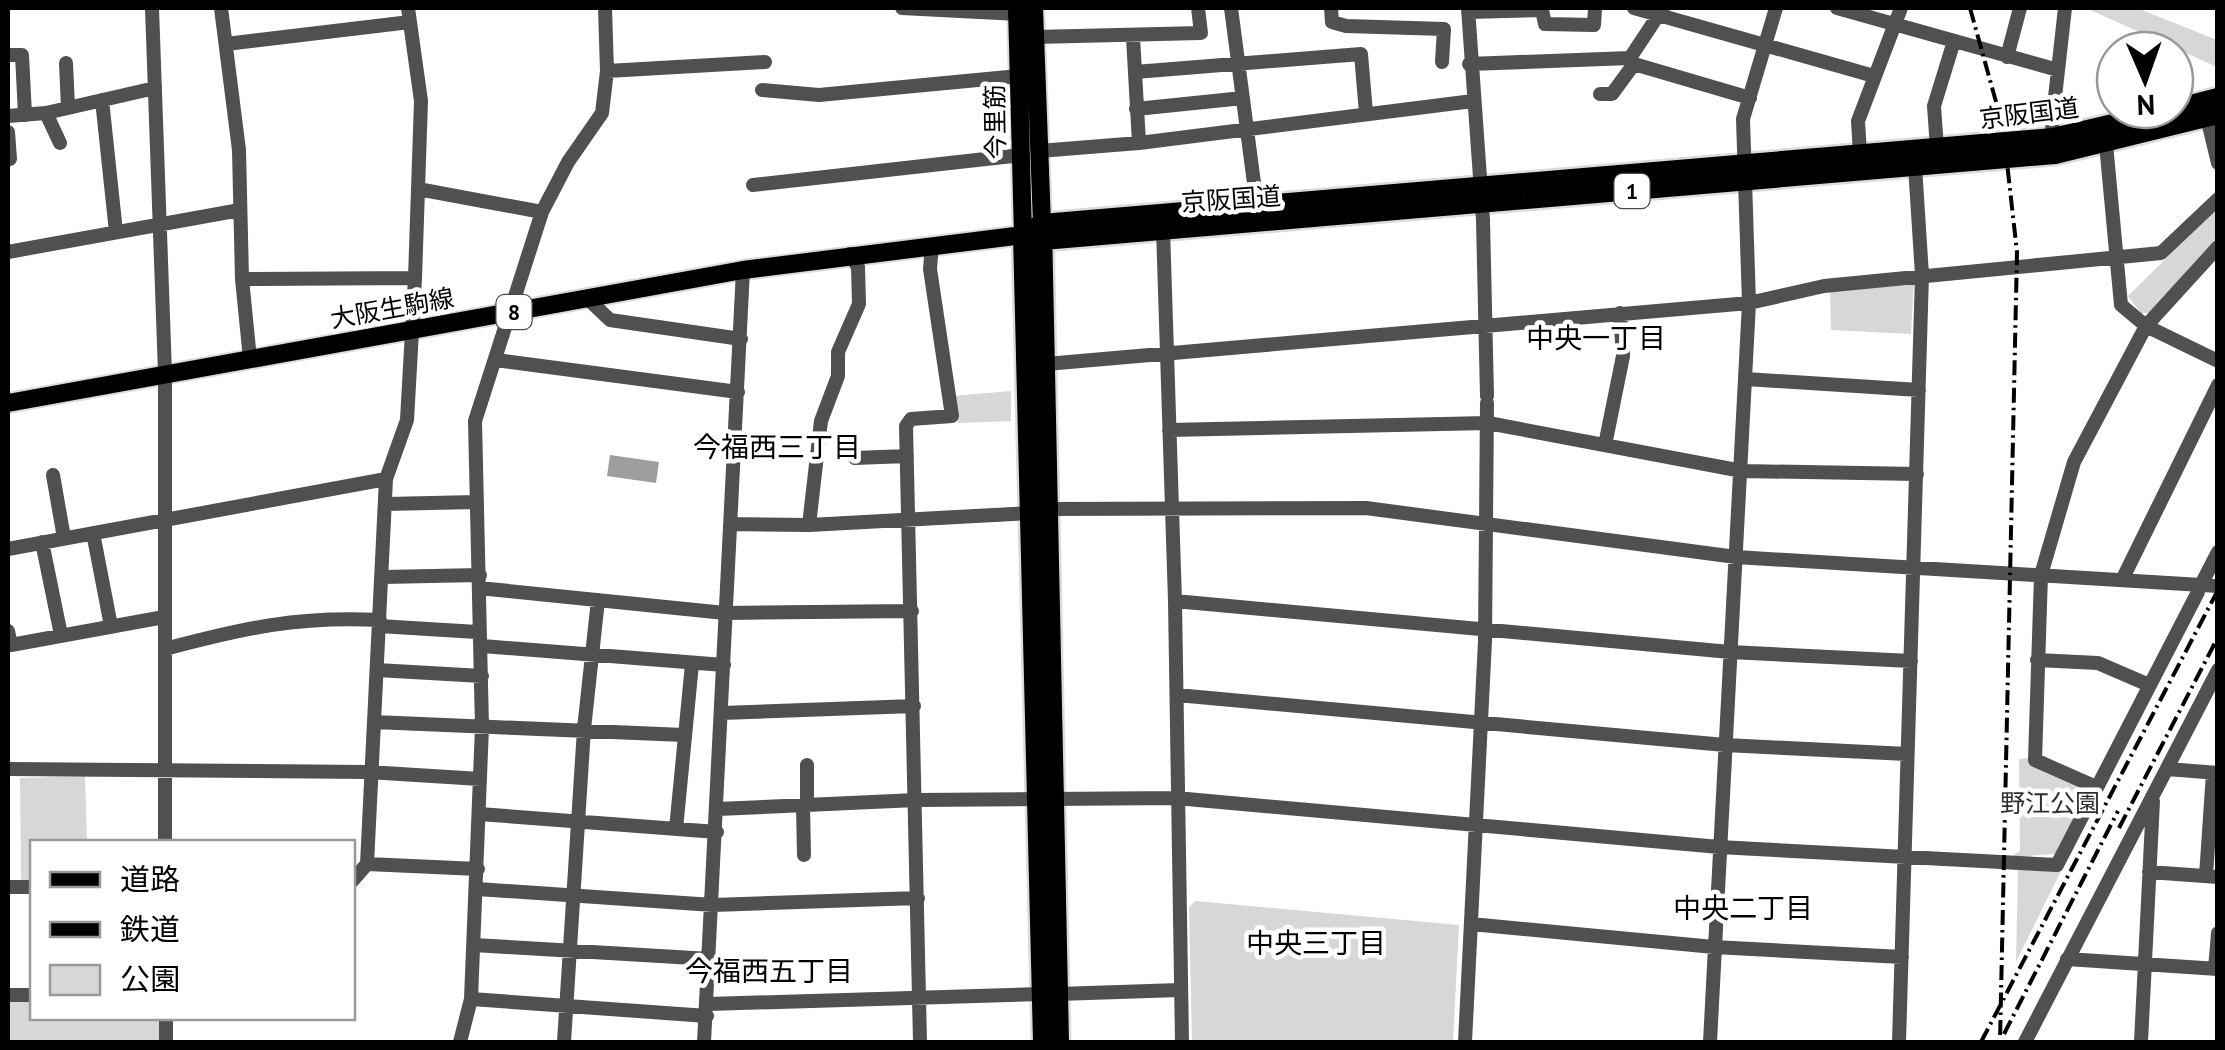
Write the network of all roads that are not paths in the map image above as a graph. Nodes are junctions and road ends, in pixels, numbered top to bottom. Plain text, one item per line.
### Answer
1 (152, 8) edge
2 (221, 8) edge
3 (605, 8) edge
4 (902, 8) edge
5 (1198, 8) edge
6 (1230, 8) edge
7 (1330, 8) edge
8 (1542, 8) edge
9 (1594, 8) edge
10 (1634, 8) edge
11 (1776, 8) edge
12 (1836, 8) edge
13 (1901, 8) edge
14 (2020, 8) edge
15 (2064, 8) edge
16 (1023, 10) edge
17 (1468, 10) edge
18 (1661, 11) edge
19 (409, 15) edge
20 (1896, 25) junction
21 (1360, 27) junction
22 (1133, 37) junction
23 (1035, 38) junction
24 (1954, 41) junction
25 (226, 44) junction
26 (1765, 47) junction
27 (1361, 54) junction
28 (8, 55) edge
29 (2007, 58) junction
30 (1632, 61) junction
31 (765, 62) dead end
32 (1442, 62) dead end
33 (66, 63) dead end
34 (1238, 63) junction
35 (1470, 64) junction
36 (607, 70) junction
37 (2058, 70) junction
38 (1136, 72) junction
39 (1019, 76) junction
40 (1874, 76) junction
41 (154, 88) junction
42 (762, 90) dead end
43 (1600, 94) dead end
44 (1243, 98) junction
45 (1750, 98) junction
46 (102, 100) junction
47 (1473, 101) junction
48 (68, 108) junction
49 (1136, 109) junction
50 (2214, 110) edge
51 (1366, 112) junction
52 (46, 113) junction
53 (24, 115) junction
54 (8, 116) edge
55 (1248, 130) junction
56 (2107, 130) edge
57 (8, 132) edge
58 (60, 143) dead end
59 (1139, 144) junction
60 (2106, 144) junction
61 (2054, 146) junction
62 (1937, 148) junction
63 (1030, 153) junction
64 (1860, 154) junction
65 (10, 159) dead end
66 (2218, 163) edge
67 (1915, 166) junction
68 (1746, 174) junction
69 (753, 185) dead end
70 (418, 189) junction
71 (1480, 194) junction
72 (2218, 199) edge
73 (1257, 206) junction
74 (240, 210) junction
75 (542, 212) junction
76 (160, 224) junction
77 (1163, 229) junction
78 (116, 232) junction
79 (1036, 233) junction
80 (932, 245) junction
81 (2218, 247) edge
82 (8, 252) edge
83 (850, 254) junction
84 (2118, 258) junction
85 (743, 270) junction
86 (1922, 275) junction
87 (415, 278) junction
88 (242, 279) junction
89 (588, 299) junction
90 (1749, 303) junction
91 (508, 313) junction
92 (1620, 313) junction
93 (1486, 326) junction
94 (2146, 326) junction
95 (411, 330) junction
96 (741, 338) junction
97 (1166, 352) junction
98 (250, 360) junction
99 (496, 360) junction
100 (2218, 361) edge
101 (1046, 364) junction
102 (165, 374) junction
103 (1746, 379) junction
104 (2218, 385) edge
105 (1919, 390) junction
106 (738, 392) junction
107 (8, 403) edge
108 (1488, 423) junction
109 (1169, 430) junction
110 (1606, 445) junction
111 (907, 456) junction
112 (854, 458) dead end
113 (1742, 471) junction
114 (53, 474) dead end
115 (1917, 474) junction
116 (386, 479) junction
117 (476, 502) junction
118 (386, 504) junction
119 (1172, 506) junction
120 (1038, 511) junction
121 (910, 518) junction
122 (164, 520) junction
123 (730, 524) junction
124 (810, 525) junction
125 (1487, 526) junction
126 (93, 533) junction
127 (64, 538) junction
128 (42, 542) junction
129 (8, 550) edge
130 (2218, 552) edge
131 (1736, 557) junction
132 (1916, 569) junction
133 (2041, 575) junction
134 (383, 577) junction
135 (2122, 580) junction
136 (479, 582) junction
137 (2206, 586) edge
138 (598, 600) junction
139 (1176, 601) junction
140 (912, 611) junction
141 (726, 613) junction
142 (164, 617) junction
143 (379, 623) junction
144 (111, 626) junction
145 (8, 630) edge
146 (1486, 631) junction
147 (61, 635) junction
148 (480, 639) junction
149 (165, 650) junction
150 (1730, 652) junction
151 (593, 655) junction
152 (2038, 660) junction
153 (1911, 661) junction
154 (692, 664) junction
155 (724, 666) junction
156 (377, 670) junction
157 (482, 676) junction
158 (2216, 677) edge
159 (2149, 685) junction
160 (1178, 695) junction
161 (914, 706) junction
162 (722, 713) junction
163 (374, 722) junction
164 (1480, 722) junction
165 (482, 727) junction
166 (584, 729) junction
167 (684, 735) junction
168 (1725, 744) junction
169 (1907, 754) junction
170 (807, 764) dead end
171 (8, 768) edge
172 (164, 768) junction
173 (2166, 770) junction
174 (368, 772) junction
175 (2216, 773) edge
176 (480, 779) junction
177 (2096, 787) junction
178 (2153, 796) junction
179 (1176, 798) junction
180 (916, 800) junction
181 (1045, 800) junction
182 (805, 806) junction
183 (718, 810) junction
184 (480, 814) junction
185 (578, 822) junction
186 (1475, 825) junction
187 (676, 829) junction
188 (717, 832) junction
189 (165, 840) edge
190 (1719, 848) junction
191 (804, 855) dead end
192 (1904, 857) junction
193 (367, 864) junction
194 (478, 869) junction
195 (2149, 872) junction
196 (2212, 876) edge
197 (355, 878) edge
198 (477, 890) junction
199 (574, 897) junction
200 (918, 898) junction
201 (713, 906) junction
202 (1471, 924) junction
203 (2218, 933) edge
204 (474, 944) junction
205 (1714, 947) junction
206 (570, 949) junction
207 (1902, 956) junction
208 (2067, 958) junction
209 (710, 960) junction
210 (2144, 964) junction
211 (2216, 969) edge
212 (1180, 990) junction
213 (1050, 994) junction
214 (919, 996) junction
215 (471, 998) junction
216 (567, 1004) junction
217 (708, 1010) junction
218 (460, 1042) edge
219 (564, 1042) edge
220 (704, 1042) edge
221 (920, 1042) edge
222 (1043, 1042) edge
223 (1059, 1042) edge
224 (1182, 1042) edge
225 (1465, 1042) edge
226 (1710, 1042) edge
227 (1899, 1042) edge
228 (2026, 1042) edge
229 (2140, 1042) edge

1 - 41 street
2 - 25 street
3 - 36 street
4 - 16 street
5 - 22 street
6 - 34 street
7 - 21 street
8 - 9 street
8 - 17 street
10 - 18 street
11 - 26 street
12 - 20 street
13 - 20 street
14 - 29 street
15 - 37 street
16 - 23 main road, 今里筋
16 - 39 main road, 今里筋
17 - 35 street
18 - 26 street
18 - 30 street
19 - 25 street
19 - 70 street
20 - 24 street
20 - 40 street
21 - 27 street
21 - 32 street
22 - 23 street
22 - 38 street
23 - 63 main road, 今里筋
24 - 29 street
24 - 62 street
25 - 74 street
26 - 40 street
26 - 45 street
27 - 34 street
27 - 51 street
28 - 53 street
29 - 37 street
30 - 35 street
30 - 43 street
30 - 45 street
31 - 36 street
33 - 48 street
34 - 38 street
34 - 44 street
35 - 47 street
36 - 75 street
37 - 61 street
38 - 49 street
39 - 42 street
39 - 63 main road, 今里筋
40 - 64 street
41 - 46 street
41 - 76 street
44 - 49 street
44 - 55 street
45 - 68 street
46 - 48 street
46 - 78 street
47 - 51 street
47 - 71 street
48 - 52 street
49 - 59 street
50 - 60 highway, 京阪国道 / 1
50 - 66 street
51 - 55 street
52 - 53 street
52 - 58 street
53 - 54 street
55 - 59 street
55 - 73 street
56 - 61 highway, 京阪国道 / 1
57 - 65 street
59 - 63 street
60 - 61 highway, 京阪国道 / 1
60 - 84 street
61 - 62 highway, 京阪国道 / 1
61 - 67 highway, 京阪国道 / 1
62 - 64 highway, 京阪国道 / 1
63 - 69 street
63 - 79 main road, 今里筋
64 - 68 highway, 京阪国道 / 1
67 - 68 highway, 京阪国道 / 1
67 - 86 street
68 - 71 highway, 京阪国道 / 1
68 - 90 street
70 - 75 street
70 - 87 street
71 - 73 highway, 京阪国道 / 1
71 - 77 highway, 京阪国道 / 1
71 - 93 street
72 - 84 street
73 - 79 highway, 京阪国道 / 1
74 - 76 street
74 - 88 street
75 - 91 street
76 - 78 street
76 - 102 street
77 - 79 highway, 京阪国道 / 1
77 - 97 street
78 - 82 street
79 - 80 main road, 大阪生駒線 / 8
79 - 101 highway
79 - 120 highway
80 - 83 main road, 大阪生駒線 / 8
80 - 111 street
81 - 94 street
83 - 85 main road, 大阪生駒線 / 8
83 - 124 street
84 - 86 street
84 - 94 street
85 - 89 main road, 大阪生駒線 / 8
85 - 96 street
86 - 90 street
86 - 105 street
87 - 88 street
87 - 95 street
88 - 98 street
89 - 91 main road, 大阪生駒線 / 8
89 - 96 street
90 - 92 street
90 - 103 street
91 - 95 main road, 大阪生駒線 / 8
91 - 99 street
92 - 93 street
92 - 110 street
93 - 97 street
93 - 108 street
94 - 100 street
94 - 133 street
95 - 98 main road, 大阪生駒線 / 8
95 - 116 street
96 - 106 street
97 - 101 street
97 - 109 street
98 - 102 main road, 大阪生駒線 / 8
99 - 106 street
99 - 117 street
101 - 120 highway
102 - 107 main road, 大阪生駒線 / 8
102 - 122 street
103 - 105 street
103 - 113 street
104 - 135 street
105 - 115 street
106 - 123 street
108 - 109 street
108 - 110 street
108 - 125 street
109 - 119 street
110 - 113 street
111 - 112 street
111 - 121 street
113 - 115 street
113 - 131 street
114 - 127 street
115 - 132 street
116 - 118 street
116 - 122 street
117 - 118 street
117 - 136 street
118 - 134 street
119 - 120 street
119 - 125 street
119 - 139 street
120 - 121 street
120 - 181 highway
121 - 124 street
121 - 140 street
122 - 126 street
122 - 142 street
123 - 124 street
123 - 141 street
125 - 131 street
125 - 146 street
126 - 127 street
126 - 144 street
127 - 128 street
128 - 129 street
128 - 147 street
130 - 137 street
131 - 132 street
131 - 150 street
132 - 133 street
132 - 153 street
133 - 135 street
133 - 152 street
134 - 136 street
134 - 143 street
135 - 137 street
136 - 138 street
136 - 148 street
137 - 159 street
138 - 141 street
138 - 151 street
139 - 146 street
139 - 160 street
140 - 141 street
140 - 161 street
141 - 155 street
142 - 144 street
142 - 149 street
143 - 148 street
143 - 149 street
143 - 156 street
144 - 147 street
145 - 147 street
146 - 150 street
146 - 164 street
148 - 151 street
148 - 157 street
149 - 172 street
150 - 153 street
150 - 168 street
151 - 154 street
151 - 166 street
152 - 159 street
152 - 177 street
153 - 169 street
154 - 155 street
154 - 167 street
155 - 162 street
156 - 157 street
156 - 163 street
157 - 165 street
158 - 173 street
159 - 177 street
160 - 164 street
160 - 179 street
161 - 162 street
161 - 180 street
162 - 183 street
163 - 165 street
163 - 174 street
164 - 168 street
164 - 186 street
165 - 166 street
165 - 176 street
166 - 167 street
166 - 185 street
167 - 187 street
168 - 169 street
168 - 190 street
169 - 192 street
170 - 182 street
171 - 172 street
172 - 174 street
172 - 189 street
173 - 175 street
173 - 178 street
174 - 176 street
174 - 193 street
175 - 196 street
176 - 184 street
177 - 192 street
178 - 195 street
178 - 208 street
179 - 181 street
179 - 186 street
179 - 212 street
180 - 181 street
180 - 182 street
180 - 200 street
181 - 213 highway
182 - 183 street
182 - 191 street
183 - 188 street
184 - 185 street
184 - 194 street
185 - 187 street
185 - 199 street
186 - 190 street
186 - 202 street
187 - 188 street
188 - 201 street
190 - 192 street
190 - 205 street
192 - 207 street
193 - 194 street
193 - 197 street
194 - 198 street
195 - 196 street
195 - 210 street
198 - 199 street
198 - 204 street
199 - 201 street
199 - 206 street
200 - 201 street
200 - 214 street
201 - 209 street
202 - 205 street
202 - 225 street
203 - 211 street
204 - 206 street
204 - 215 street
205 - 207 street
205 - 226 street
206 - 209 street
206 - 216 street
207 - 227 street
208 - 210 street
208 - 228 street
209 - 217 street
210 - 211 street
210 - 229 street
212 - 213 street
212 - 224 street
213 - 214 street
213 - 222 highway
213 - 223 highway
214 - 217 street
214 - 221 street
215 - 216 street
215 - 218 street
216 - 217 street
216 - 219 street
217 - 220 street

